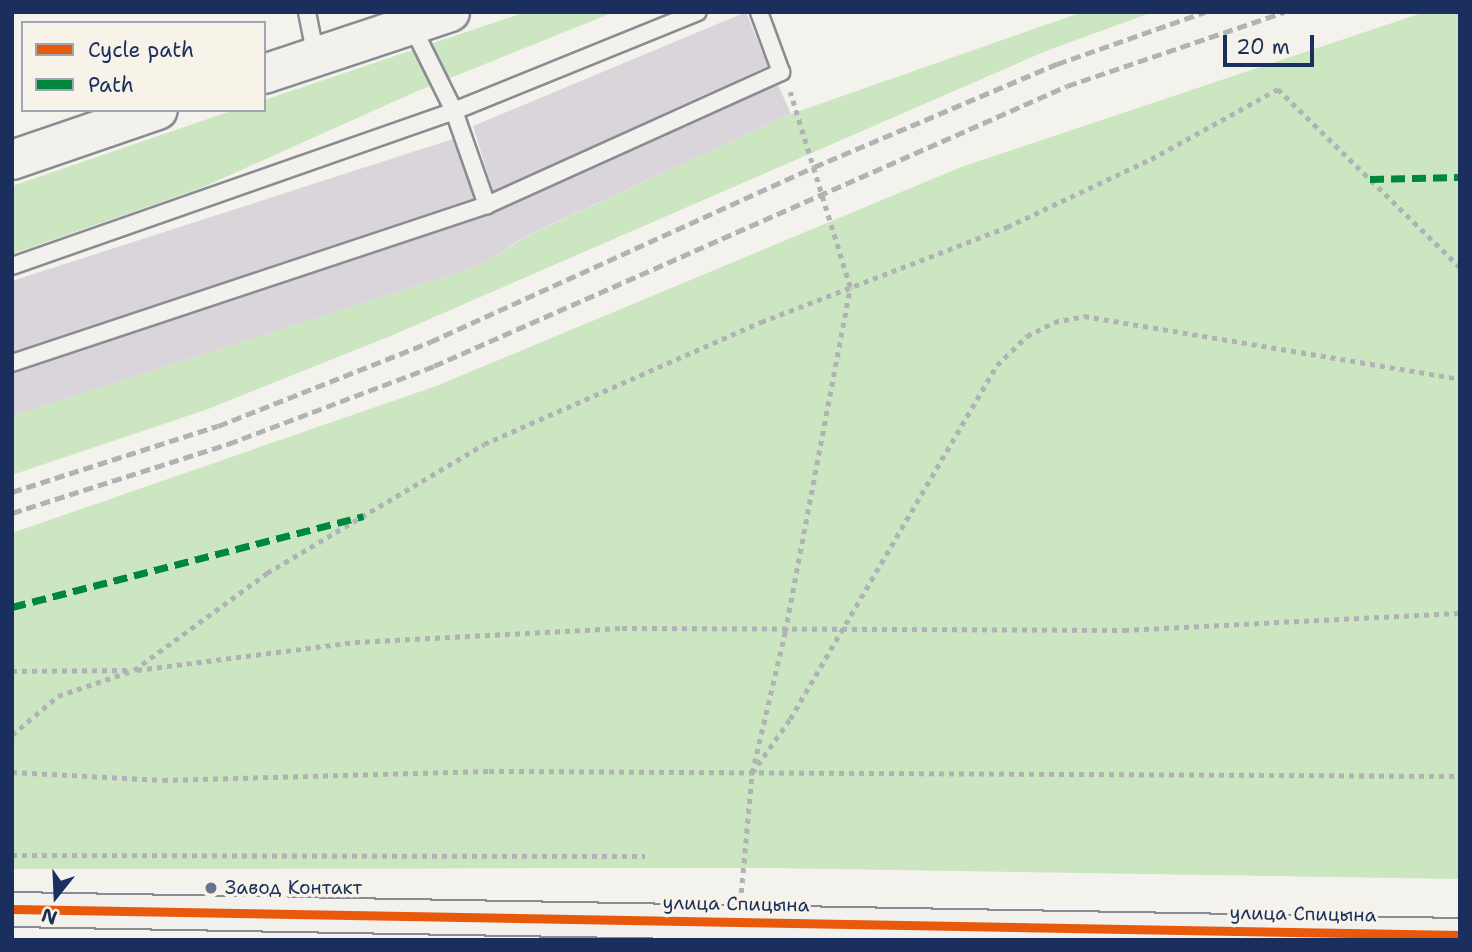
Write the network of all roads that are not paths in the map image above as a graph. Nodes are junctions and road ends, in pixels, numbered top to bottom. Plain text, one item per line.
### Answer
1 (307, 12) edge
2 (450, 12) edge
3 (698, 12) edge
4 (759, 12) edge
5 (412, 26) junction
6 (316, 57) junction
7 (266, 73) edge
8 (454, 111) junction
9 (152, 112) edge
10 (12, 160) edge
11 (487, 205) junction
12 (12, 266) edge
13 (12, 363) edge
14 (12, 909) edge
15 (1460, 934) edge

1 - 6 lane
2 - 5 main road
3 - 8 lane
4 - 11 lane
5 - 6 main road
5 - 8 lane
6 - 7 main road
8 - 11 lane
8 - 12 lane
9 - 10 main road
11 - 13 lane
14 - 15 street, улица Спицына

